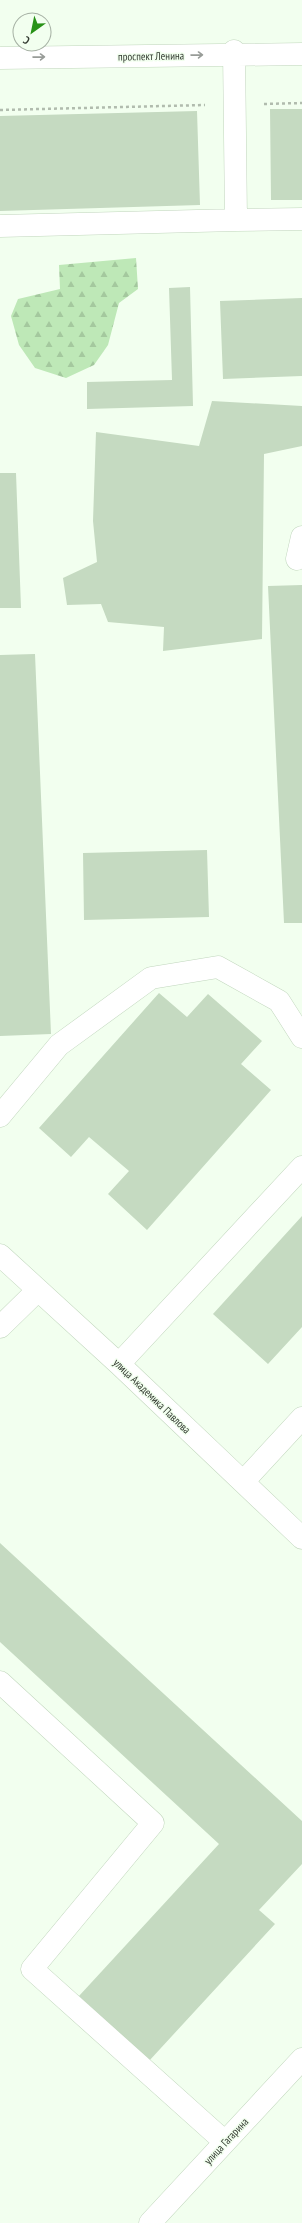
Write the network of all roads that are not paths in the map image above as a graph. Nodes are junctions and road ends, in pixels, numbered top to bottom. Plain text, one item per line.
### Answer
1 (234, 53) junction
2 (302, 54) edge
3 (0, 58) edge
4 (302, 219) edge
5 (236, 220) junction
6 (0, 226) edge
7 (302, 537) edge
8 (297, 559) dead end
9 (302, 1037) edge
10 (0, 1116) edge
11 (302, 1167) edge
12 (0, 1255) edge
13 (38, 1290) junction
14 (0, 1327) edge
15 (119, 1364) junction
16 (302, 1418) edge
17 (243, 1482) junction
18 (302, 1538) edge
19 (0, 1682) edge
20 (302, 2059) edge
21 (225, 2142) junction
22 (150, 2223) edge

1 - 2 street, проспект Ленина
3 -> 1 street, проспект Ленина
1 - 5 street
4 - 5 street
5 - 6 street
7 - 8 street
9 - 10 street
11 - 15 street
12 - 13 street, улица Академика Павлова
13 - 14 street
13 - 15 street, улица Академика Павлова
15 - 17 street, улица Академика Павлова
16 - 17 street
17 - 18 street, улица Академика Павлова
19 - 21 street
20 - 21 street, улица Гагарина
21 - 22 street, улица Гагарина

